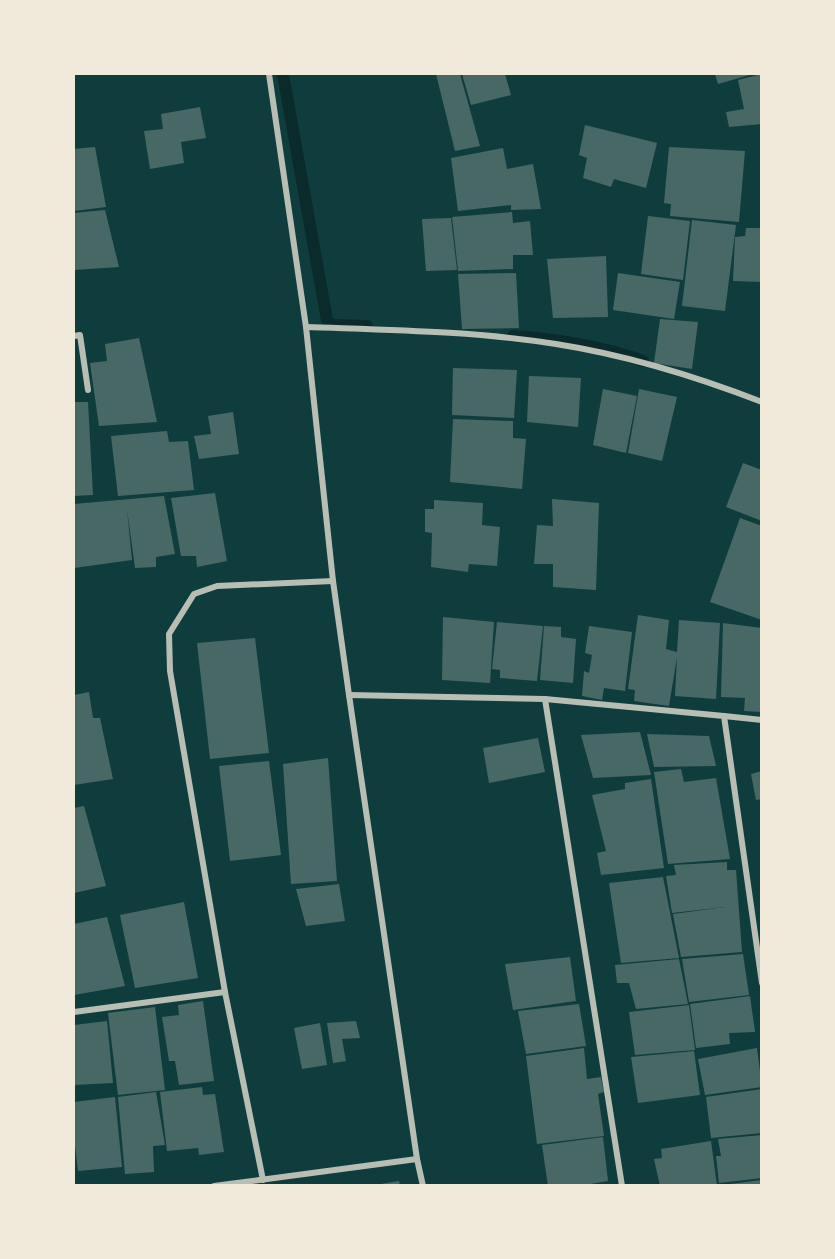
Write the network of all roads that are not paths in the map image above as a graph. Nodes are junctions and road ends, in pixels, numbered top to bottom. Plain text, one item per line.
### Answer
1 (269, 74) edge
2 (306, 327) junction
3 (74, 336) edge
4 (88, 390) dead end
5 (762, 402) edge
6 (333, 581) junction
7 (349, 695) junction
8 (545, 699) junction
9 (724, 716) junction
10 (762, 720) edge
11 (762, 983) edge
12 (225, 992) junction
13 (74, 1012) edge
14 (417, 1159) junction
15 (262, 1180) junction
16 (214, 1185) edge
17 (423, 1185) edge
18 (622, 1185) edge

1 - 2 street
2 - 5 street
2 - 6 street
3 - 4 street
6 - 7 street
6 - 12 street
7 - 8 street
7 - 14 street
8 - 9 street
8 - 18 street
9 - 10 street
9 - 11 street
12 - 13 street
12 - 15 street
14 - 15 street
14 - 17 street
15 - 16 street

